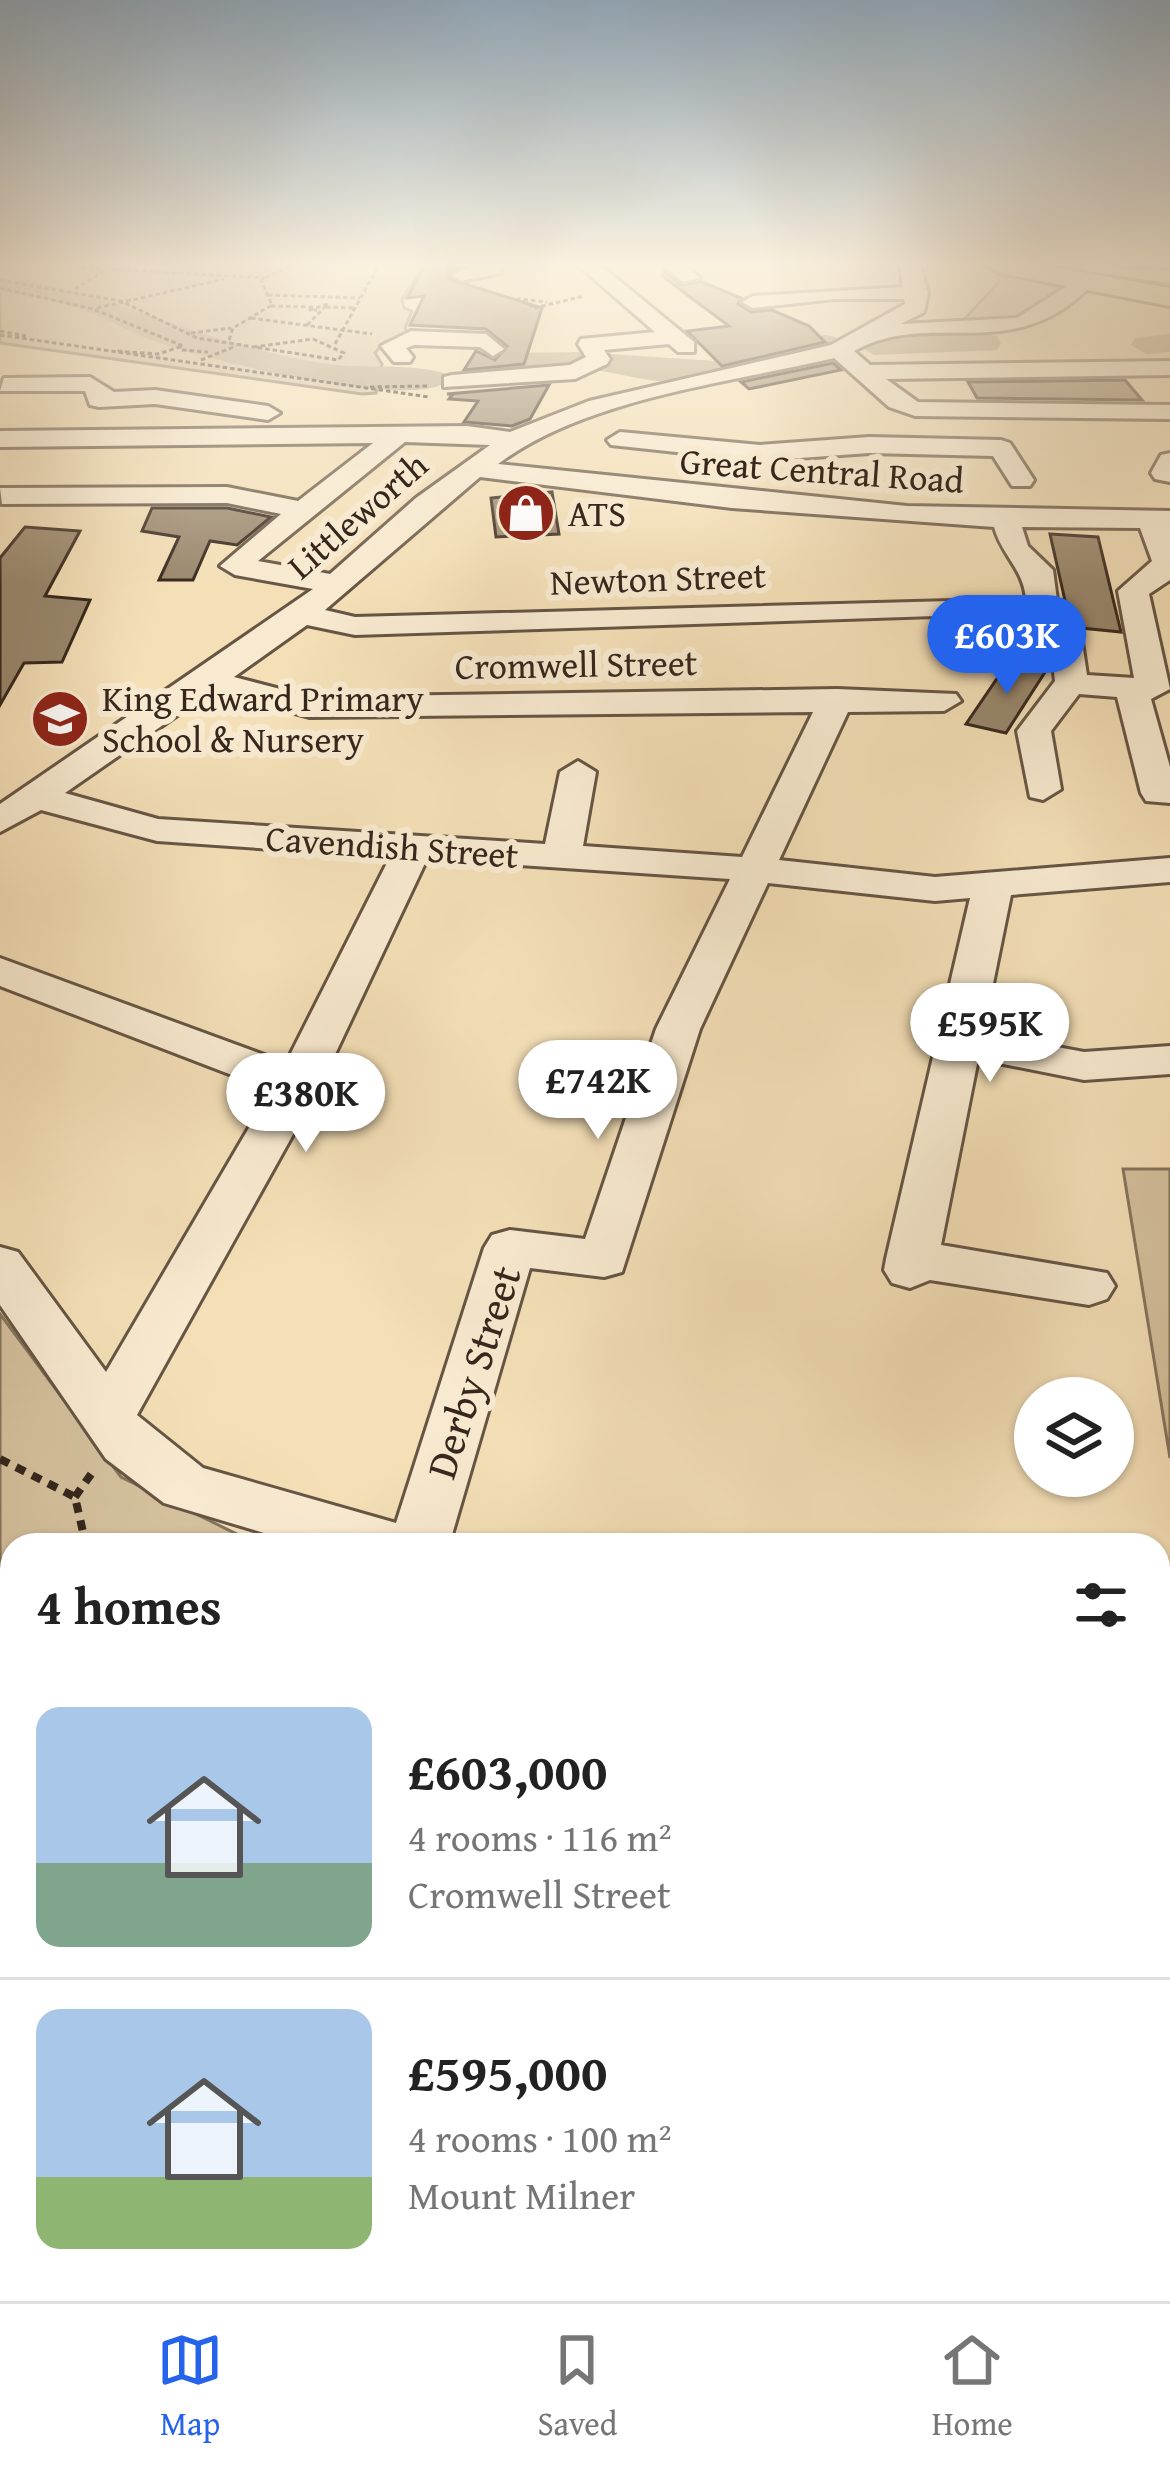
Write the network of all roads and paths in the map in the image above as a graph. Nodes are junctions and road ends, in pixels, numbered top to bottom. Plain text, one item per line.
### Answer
1 (272, 372) edge
2 (510, 372) edge
3 (571, 372) edge
4 (731, 372) edge
5 (862, 372) edge
6 (866, 372) edge
7 (1074, 372) edge
8 (516, 377) junction
9 (4, 380) edge
10 (452, 382) joint
11 (361, 388) junction
12 (99, 400) junction
13 (536, 408) dead end
14 (1158, 412) edge
15 (577, 414) junction
16 (371, 422) dead end
17 (467, 434) junction
18 (398, 436) junction
19 (298, 437) junction
20 (76, 438) junction
21 (0, 439) edge
22 (513, 440) junction
23 (620, 440) dead end
24 (843, 447) junction
25 (1166, 447) edge
26 (471, 468) junction
27 (1170, 474) edge
28 (248, 478) junction
29 (1021, 480) dead end
30 (859, 488) junction
31 (2, 496) edge
32 (303, 510) junction
33 (1005, 518) junction
34 (1160, 519) edge
35 (1162, 580) edge
36 (340, 585) junction
37 (1018, 606) dead end
38 (302, 615) junction
39 (212, 681) junction
40 (1072, 683) junction
41 (1151, 686) edge
42 (837, 699) junction
43 (944, 700) dead end
44 (1156, 732) edge
45 (578, 772) dead end
46 (1042, 789) dead end
47 (1170, 793) edge
48 (36, 796) junction
49 (0, 821) edge
50 (414, 848) junction
51 (562, 857) junction
52 (752, 869) junction
53 (1170, 870) edge
54 (993, 884) junction
55 (0, 971) edge
56 (958, 1042) junction
57 (1170, 1060) edge
58 (298, 1084) junction
59 (0, 1264) edge
60 (1089, 1286) dead end
61 (110, 1415) junction
62 (0, 1459) edge
63 (83, 1533) edge
64 (346, 1533) edge
65 (422, 1533) edge

1 - 11 path
2 - 8 street
3 - 8 street
4 - 15 street, Littleworth
5 - 14 street
6 - 7 street
8 - 10 street
9 - 12 street
10 - 11 path
11 - 17 path
12 - 16 street
12 - 20 street
13 - 15 street
14 - 25 street
15 - 22 street, Littleworth
17 - 18 street
17 - 22 street
18 - 19 street
18 - 32 street
19 - 20 street
19 - 28 street
20 - 21 street
22 - 26 street, Littleworth
23 - 24 street
24 - 29 street
24 - 30 street
25 - 27 street
26 - 30 street, Great Central Road
26 - 36 street, Littleworth
28 - 31 street
28 - 32 street
30 - 33 street, Great Central Road
32 - 36 street
33 - 34 street, Great Central Road
33 - 40 street
34 - 35 street
35 - 41 street
36 - 38 street, Littleworth
37 - 38 street, Newton Street
38 - 39 street, Littleworth
39 - 42 street, Cromwell Street
39 - 48 street, Littleworth
40 - 41 street
40 - 46 street
41 - 44 street
42 - 43 street, Cromwell Street
42 - 52 street, Derby Street
44 - 47 street
45 - 51 street
48 - 49 street, Littleworth
48 - 50 street, Cavendish Street
50 - 51 street, Cavendish Street
50 - 58 street
51 - 52 street, Cavendish Street
52 - 54 street, Cavendish Street
52 - 65 street, Derby Street
53 - 54 street, Cavendish Street
54 - 56 street
55 - 58 street
56 - 57 street
56 - 60 street
58 - 61 street
59 - 61 street
61 - 64 street
62 - 63 path

